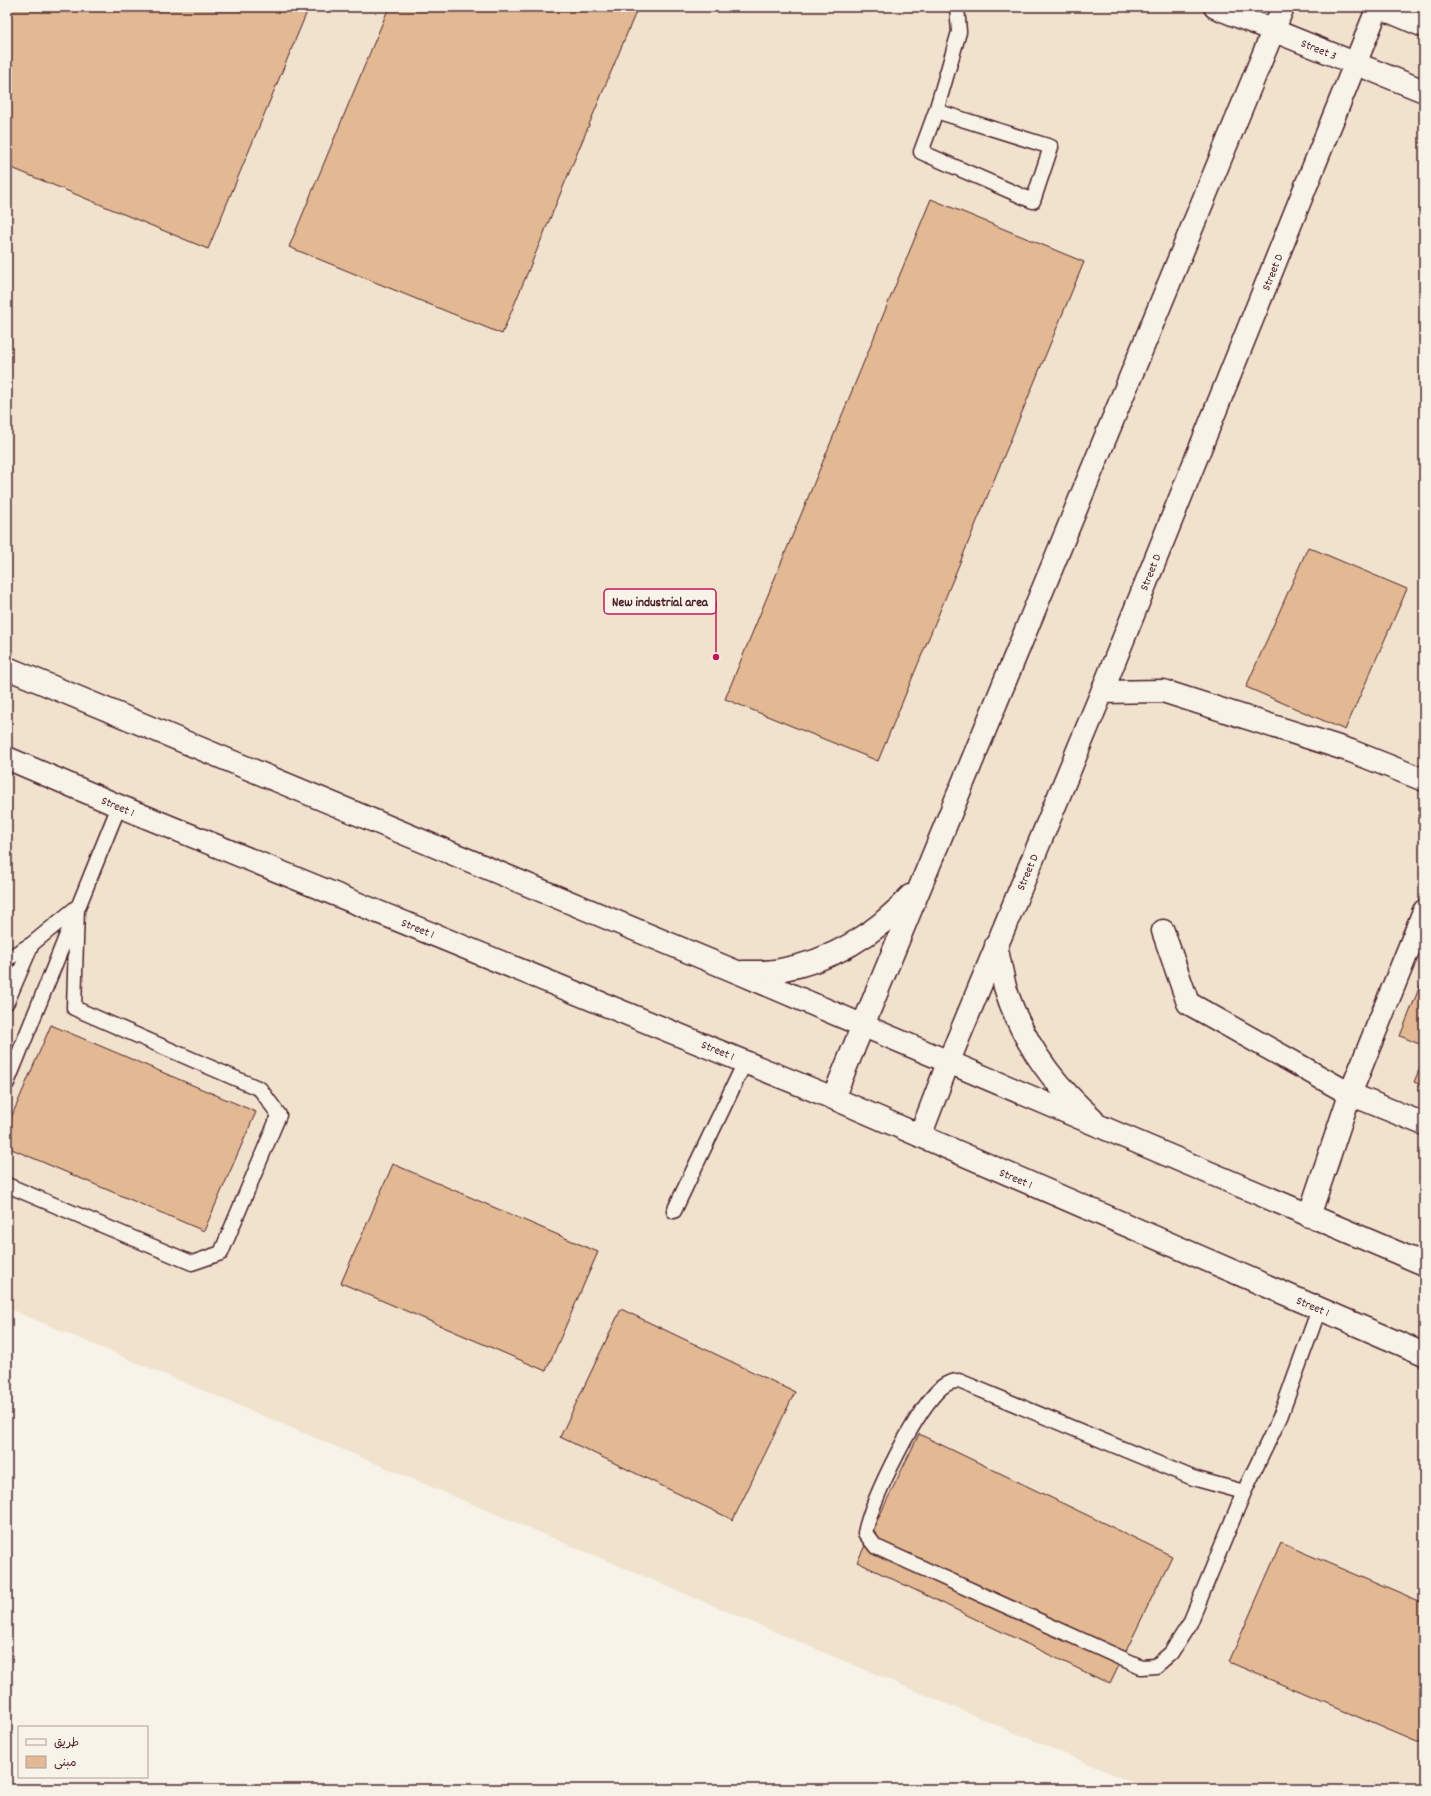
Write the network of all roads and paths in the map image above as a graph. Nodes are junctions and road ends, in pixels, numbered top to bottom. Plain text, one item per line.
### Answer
1 (957, 7) edge
2 (1215, 7) edge
3 (1283, 7) edge
4 (1379, 7) edge
5 (1424, 26) edge
6 (1273, 30) junction
7 (1356, 64) junction
8 (1424, 91) edge
9 (936, 111) junction
10 (7, 668) edge
11 (1102, 692) junction
12 (7, 758) edge
13 (1424, 780) edge
14 (119, 806) junction
15 (920, 885) junction
16 (77, 907) junction
17 (1424, 911) edge
18 (1162, 931) dead end
19 (32, 944) junction
20 (996, 946) junction
21 (7, 959) edge
22 (737, 972) junction
23 (7, 1002) edge
24 (862, 1027) junction
25 (745, 1062) junction
26 (948, 1063) junction
27 (7, 1083) edge
28 (1350, 1094) junction
29 (833, 1098) junction
30 (1424, 1124) edge
31 (1103, 1128) junction
32 (920, 1136) junction
33 (7, 1185) edge
34 (674, 1212) dead end
35 (1309, 1216) junction
36 (1424, 1264) edge
37 (1320, 1309) junction
38 (1424, 1354) edge
39 (1244, 1492) junction

1 - 9 lane
2 - 6 street, Street 3
3 - 6 street
4 - 5 street
4 - 7 street, Street D
6 - 7 street, Street 3
6 - 15 street
7 - 8 street, Street 3
7 - 11 street, Street D
9 - 9 lane
10 - 22 street
11 - 13 street
11 - 20 street, Street D
12 - 14 street, Street 1
14 - 16 lane
14 - 25 street, Street 1
15 - 22 street
15 - 24 street
16 - 19 lane
16 - 27 lane
16 - 33 lane
17 - 28 street
18 - 28 street
19 - 21 lane
19 - 23 lane
20 - 26 street, Street D
20 - 31 street
22 - 24 street
24 - 26 street
24 - 29 street
25 - 29 street, Street 1
25 - 34 lane
26 - 31 street
26 - 32 street, Street D
28 - 30 street
28 - 35 street
29 - 32 street, Street 1
31 - 35 street
32 - 37 street, Street 1
35 - 36 street
37 - 38 street, Street 1
37 - 39 lane
39 - 39 lane

